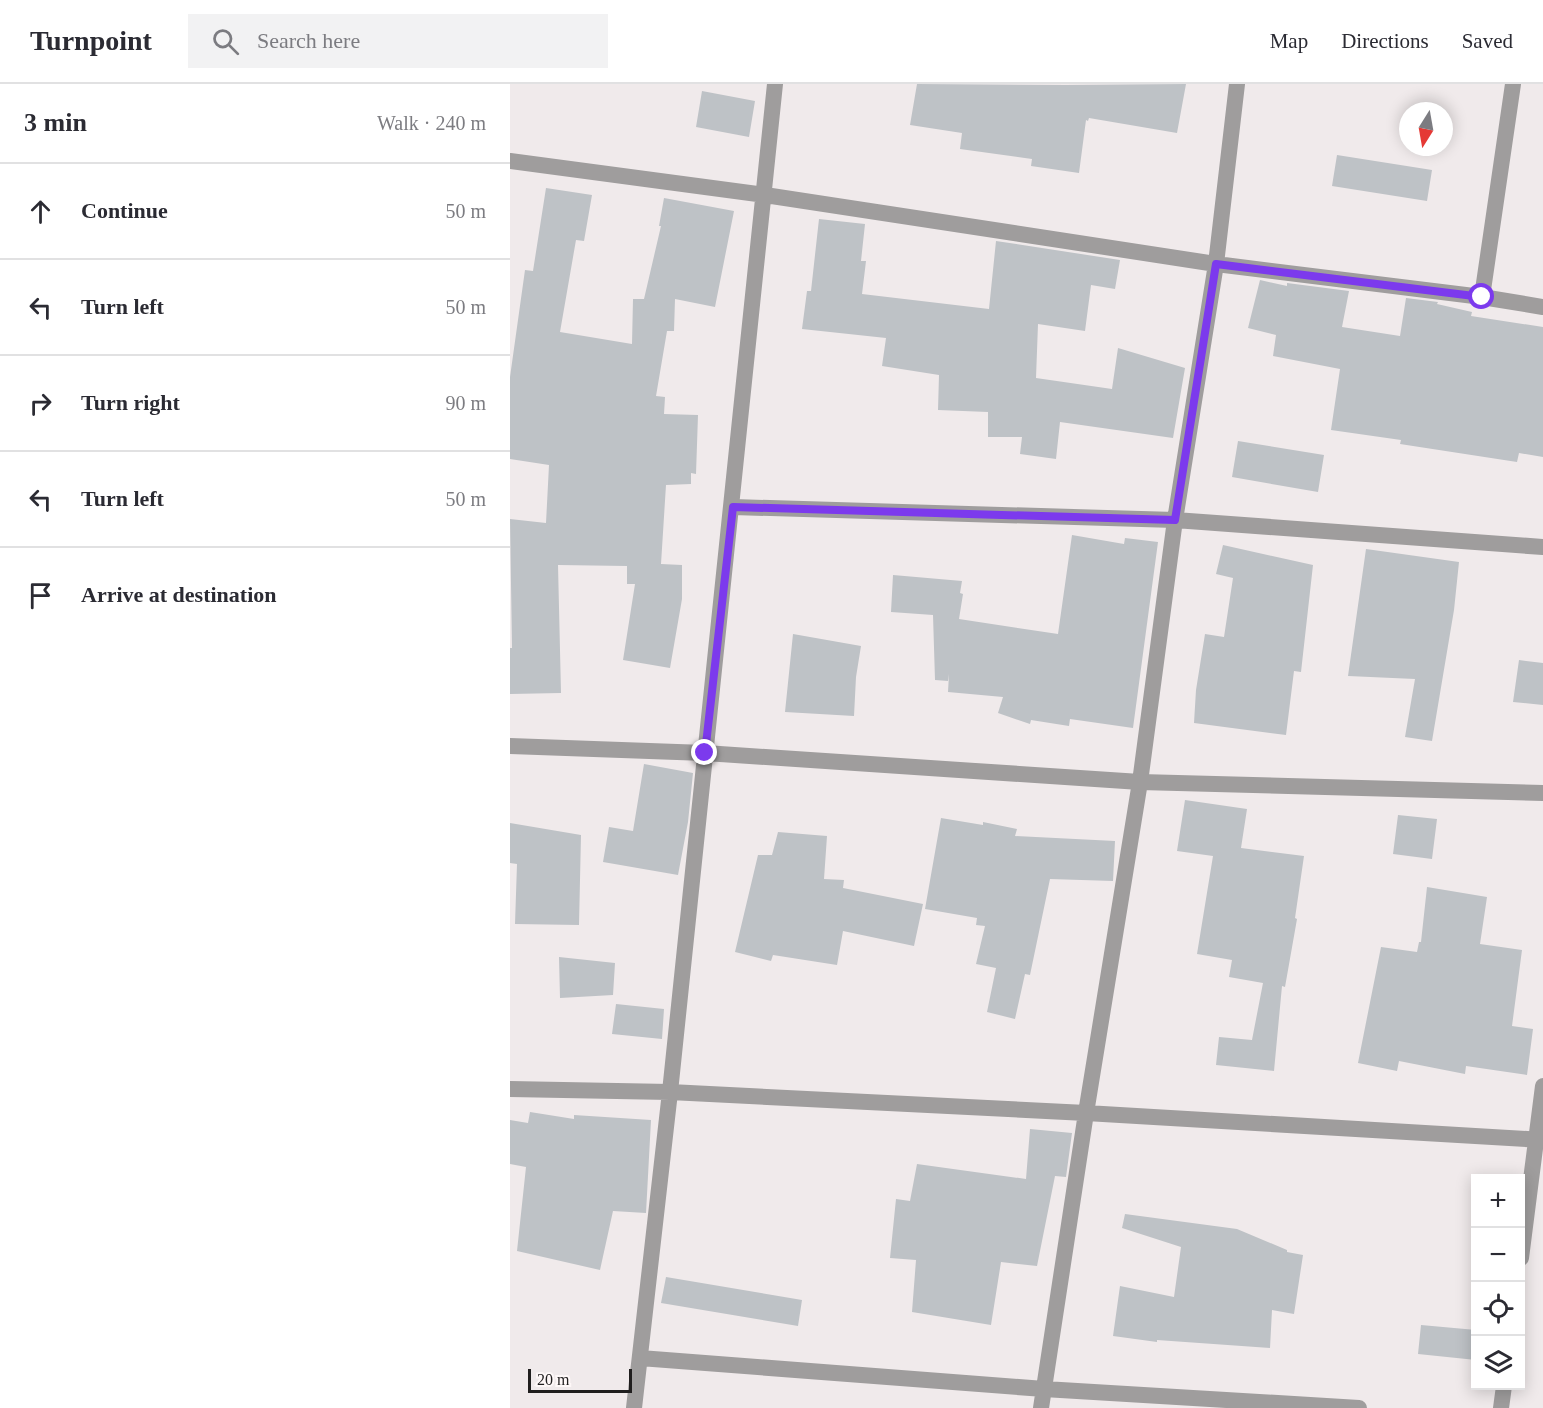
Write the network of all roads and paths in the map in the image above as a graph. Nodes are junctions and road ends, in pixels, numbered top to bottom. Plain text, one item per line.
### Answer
1 (775, 84) edge
2 (1237, 84) edge
3 (1509, 84) edge
4 (510, 161) edge
5 (765, 195) junction
6 (1216, 264) junction
7 (1482, 297) junction
8 (1543, 307) edge
9 (733, 507) junction
10 (1175, 520) junction
11 (1543, 547) edge
12 (510, 746) edge
13 (705, 753) junction
14 (1140, 782) junction
15 (1543, 793) edge
16 (1543, 1086) edge
17 (510, 1089) edge
18 (670, 1092) junction
19 (1086, 1113) junction
20 (1540, 1139) edge
21 (1525, 1233) edge
22 (640, 1358) junction
23 (1044, 1389) junction
24 (1503, 1390) edge
25 (634, 1408) edge
26 (1041, 1408) edge
27 (1359, 1408) edge
28 (1501, 1408) edge

1 - 5 street
2 - 6 street
3 - 7 street
4 - 5 street
5 - 6 street
5 - 9 street
6 - 7 street
6 - 10 street
7 - 8 street
9 - 10 street
9 - 13 street
10 - 11 street
10 - 14 street
12 - 13 street
13 - 14 street
13 - 18 street
14 - 15 street
14 - 19 street
16 - 20 street
17 - 18 street
18 - 19 street
18 - 22 street
19 - 20 street
19 - 23 street
20 - 21 street
22 - 23 street
22 - 25 street
23 - 26 street
23 - 27 street
24 - 28 street

